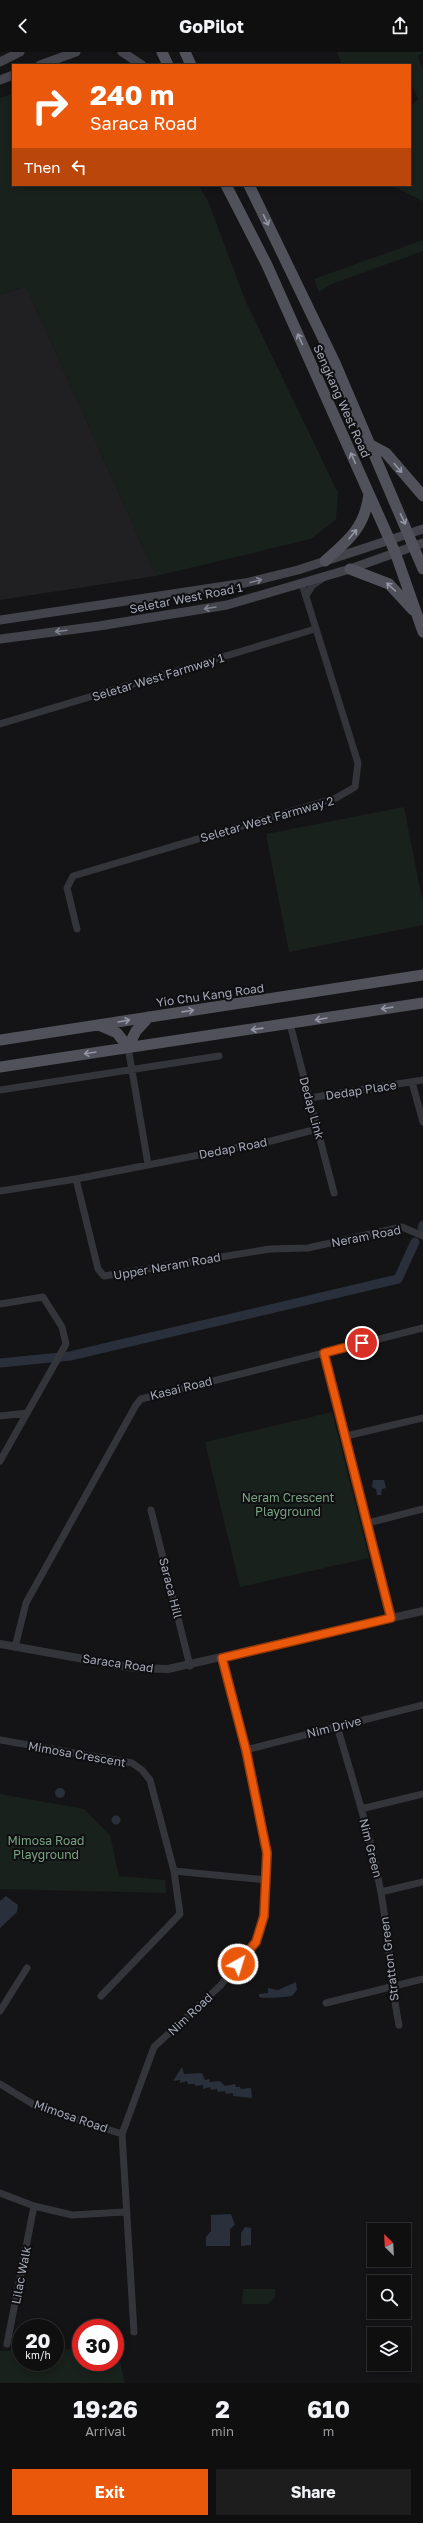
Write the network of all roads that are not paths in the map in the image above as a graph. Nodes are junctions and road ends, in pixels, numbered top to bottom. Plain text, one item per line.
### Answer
1 (20, 52) edge
2 (29, 52) edge
3 (76, 52) edge
4 (122, 52) edge
5 (162, 52) edge
6 (185, 52) edge
7 (193, 52) edge
8 (4, 61) edge
9 (43, 64) edge
10 (140, 64) edge
11 (168, 64) edge
12 (191, 64) edge
13 (192, 64) edge
14 (12, 75) edge
15 (0, 80) edge
16 (227, 186) edge
17 (249, 186) edge
18 (371, 445) junction
19 (369, 494) junction
20 (423, 496) edge
21 (423, 529) edge
22 (410, 533) junction
23 (390, 540) junction
24 (419, 544) edge
25 (395, 552) junction
26 (325, 561) junction
27 (350, 569) junction
28 (423, 569) edge
29 (330, 575) junction
30 (302, 584) junction
31 (306, 596) junction
32 (418, 615) junction
33 (0, 620) edge
34 (315, 629) junction
35 (423, 632) edge
36 (0, 639) edge
37 (0, 724) edge
38 (77, 929) dead end
39 (423, 975) edge
40 (423, 1003) edge
41 (149, 1017) junction
42 (290, 1024) junction
43 (99, 1026) junction
44 (0, 1040) edge
45 (128, 1047) junction
46 (220, 1056) dead end
47 (0, 1067) edge
48 (133, 1070) junction
49 (423, 1080) edge
50 (412, 1082) junction
51 (0, 1090) edge
52 (310, 1098) junction
53 (423, 1122) edge
54 (317, 1129) junction
55 (148, 1164) junction
56 (76, 1179) junction
57 (0, 1191) edge
58 (334, 1193) dead end
59 (423, 1236) edge
60 (308, 1248) joint
61 (0, 1304) edge
62 (423, 1328) edge
63 (324, 1353) junction
64 (27, 1413) junction
65 (0, 1416) edge
66 (423, 1418) edge
67 (346, 1436) junction
68 (0, 1461) edge
69 (423, 1509) edge
70 (151, 1510) dead end
71 (368, 1523) junction
72 (423, 1611) edge
73 (391, 1618) junction
74 (0, 1644) edge
75 (15, 1647) junction
76 (222, 1658) junction
77 (190, 1666) junction
78 (423, 1705) edge
79 (337, 1726) junction
80 (0, 1740) edge
81 (246, 1750) junction
82 (423, 1794) edge
83 (361, 1810) junction
84 (174, 1870) junction
85 (267, 1880) junction
86 (423, 1882) edge
87 (381, 1892) junction
88 (27, 1968) dead end
89 (423, 1979) edge
90 (392, 1987) junction
91 (101, 1996) dead end
92 (326, 2002) dead end
93 (0, 2011) edge
94 (398, 2025) dead end
95 (0, 2084) edge
96 (122, 2134) junction
97 (0, 2193) edge
98 (34, 2206) junction
99 (125, 2212) junction
100 (134, 2332) dead end
101 (7, 2344) dead end

1 - 8 main road
2 - 8 main road
3 - 9 main road
4 - 10 main road
5 - 11 main road
6 - 12 main road
7 - 13 main road
14 - 15 main road
19 -> 16 main road, Sengkang West Road
17 -> 18 main road, Sengkang West Road
18 -> 20 main road
18 -> 22 main road, Sengkang West Road
19 - 23 main road, Sengkang West Road
26 -> 19 main road
21 - 22 main road, Seletar West Road 1
22 - 23 main road, Seletar West Road 1
22 - 24 main road, Sengkang West Road
23 - 25 main road, Sengkang West Road
23 - 26 main road, Seletar West Road 1
24 - 25 main road, Seletar West Road 1
24 - 28 main road, Sengkang West Road
25 - 27 main road, Seletar West Road 1
25 - 32 main road, Sengkang West Road
33 -> 26 main road, Seletar West Road 1
27 - 29 main road, Seletar West Road 1
32 -> 27 main road
29 - 30 main road, Seletar West Road 1
29 - 31 street
30 - 31 street, Seletar West Farmway 2
30 -> 36 main road, Seletar West Road 1
31 - 34 street, Seletar West Farmway 2
32 - 35 main road, Sengkang West Road
34 - 37 street, Seletar West Farmway 1
34 - 38 street, Seletar West Farmway 2
41 -> 39 main road, Yio Chu Kang Road
40 -> 42 main road
43 -> 41 main road, Yio Chu Kang Road
41 - 45 main road
42 -> 45 main road
42 - 52 street, Dedap Link
43 - 44 main road, Yio Chu Kang Road
43 - 45 main road
45 -> 47 main road
45 - 48 street
46 - 48 street
48 - 51 street
48 - 55 street
49 - 50 street, Dedap Place
50 - 52 street, Dedap Place
50 - 53 street, Dedap Place
52 - 54 street, Dedap Link
54 - 55 street, Dedap Road
54 - 58 street, Dedap Link
55 - 56 street, Dedap Road
56 - 57 street, Dedap Road
56 - 60 street, Upper Neram Road
59 - 60 street, Neram Road
61 - 64 street
62 - 63 street, Kasai Road
63 - 67 street
63 - 75 street, Kasai Road
64 - 65 street
64 - 68 street
66 - 67 street
67 - 71 street
69 - 71 street
70 - 77 street, Saraca Hill
71 - 73 street
72 - 73 street, Saraca Road
73 - 76 street, Saraca Road
74 - 75 street, Saraca Road
75 - 77 street, Saraca Road
76 - 77 street, Saraca Road
76 - 81 street, Nim Road
78 - 79 street, Nim Drive
79 - 81 street, Nim Drive
79 - 83 street, Nim Green
80 - 84 street, Mimosa Crescent
81 - 85 street, Nim Road
82 - 83 street, Nim Green
83 - 87 street, Nim Green
84 - 85 street
84 - 91 street, Mimosa Crescent
85 - 96 street, Nim Road
86 - 87 street, Nim Green
87 - 90 street, Stratton Green
88 - 93 street
89 - 90 street
90 - 92 street
90 - 94 street, Stratton Green
95 - 96 street, Mimosa Road
96 - 99 street, Nim Road
97 - 98 street
98 - 99 street
98 - 101 street, Lilac Walk
99 - 100 street, Nim Road

